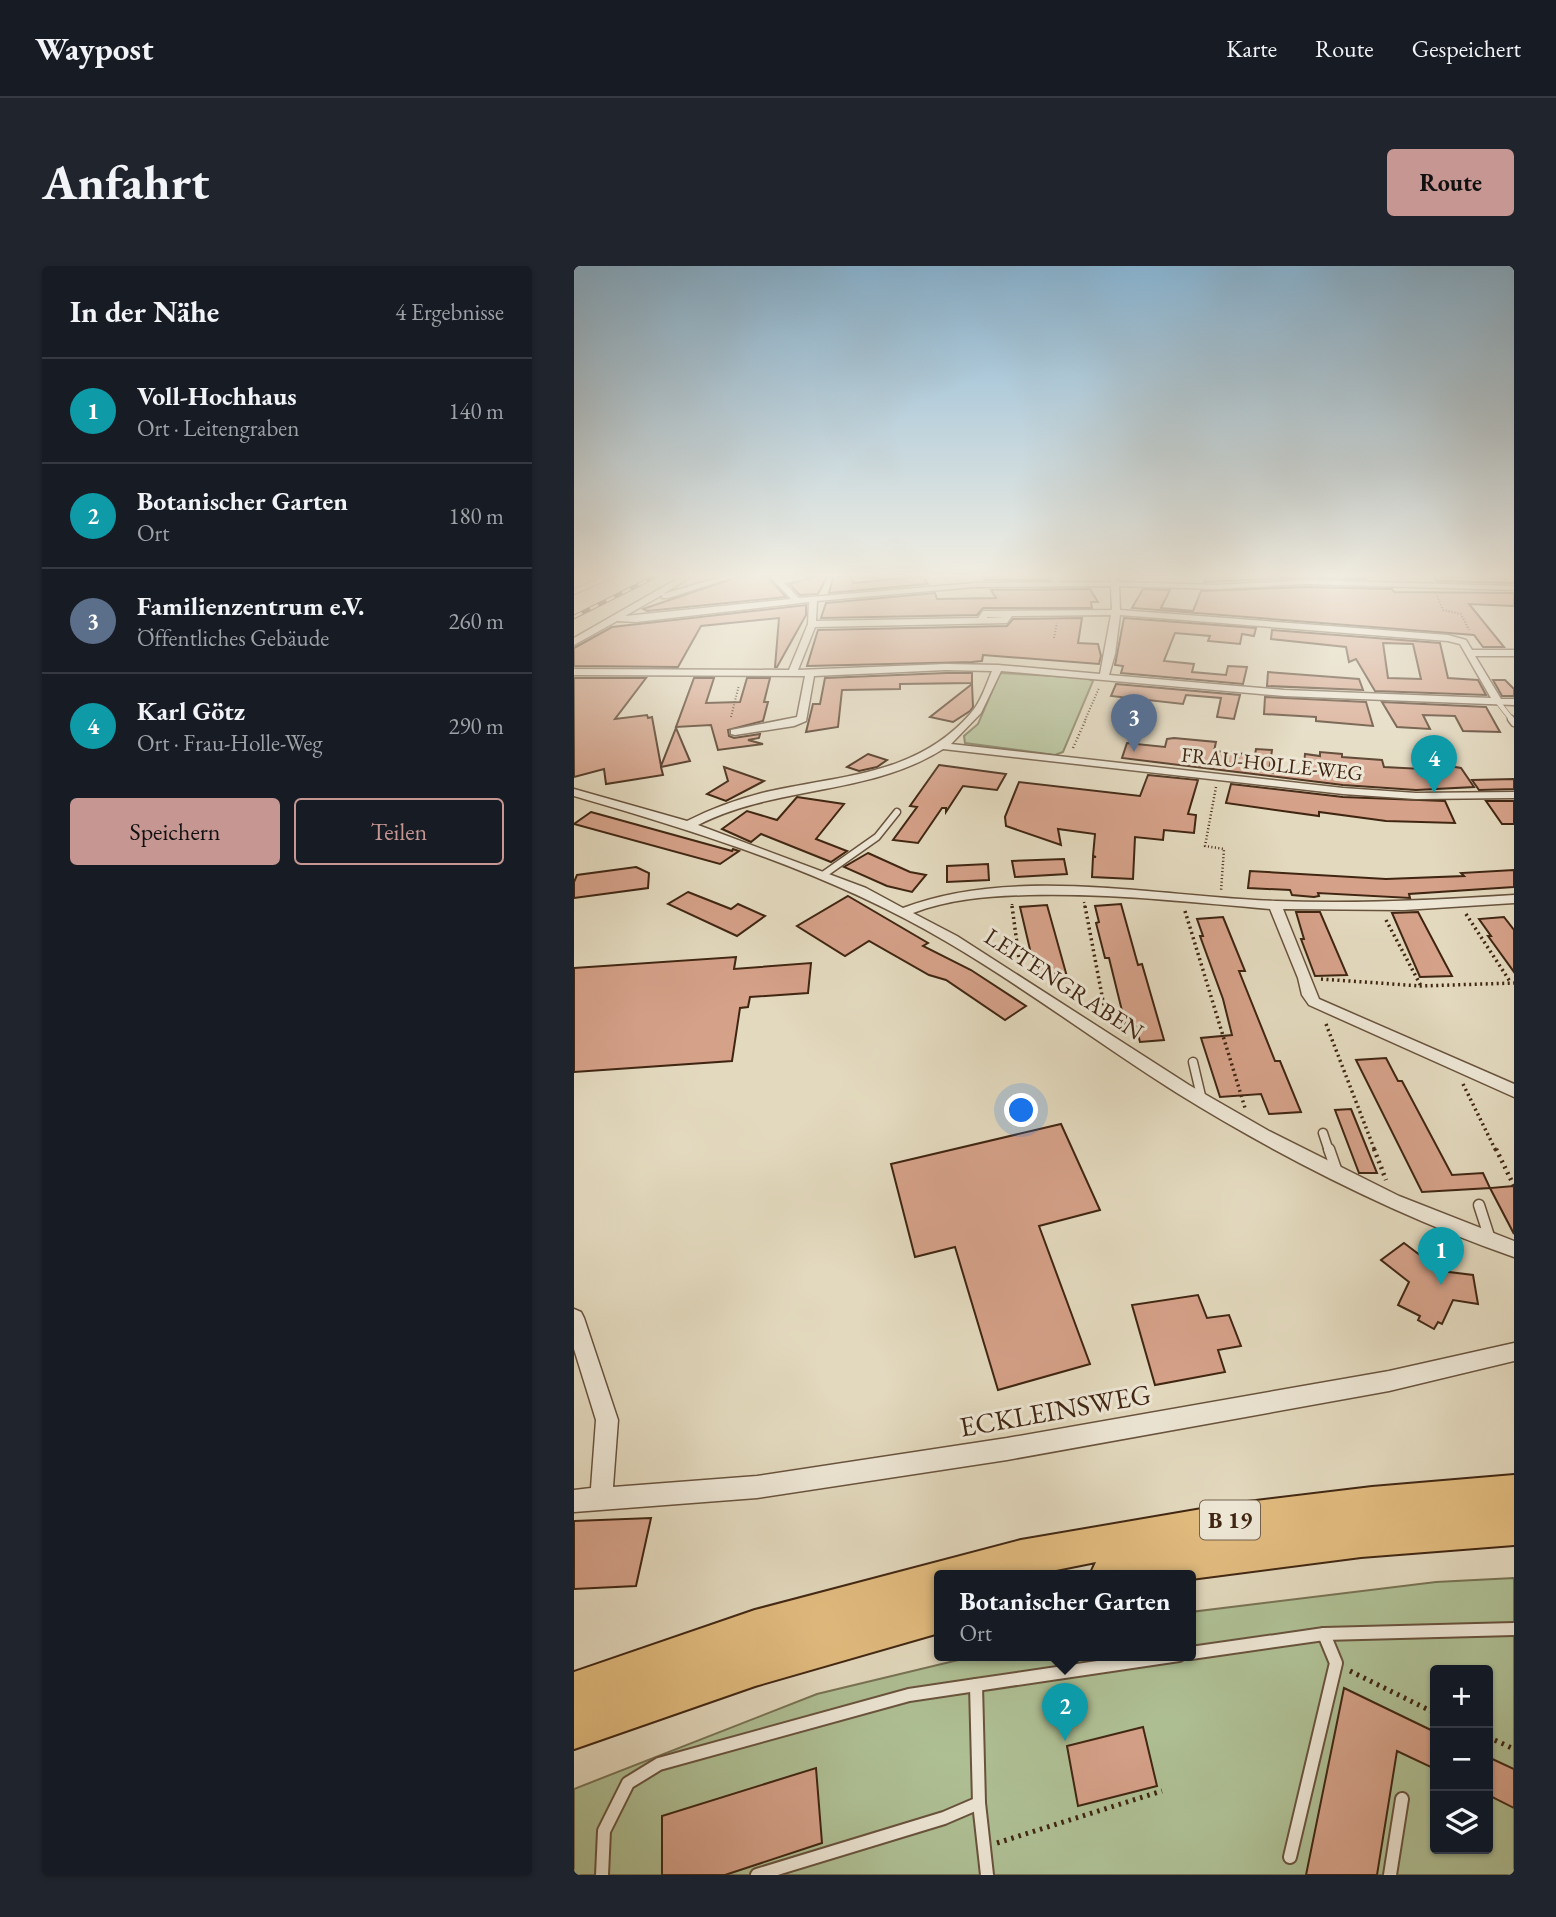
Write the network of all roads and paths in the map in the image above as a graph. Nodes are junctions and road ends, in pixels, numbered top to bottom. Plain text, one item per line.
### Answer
1 (801, 650) edge
2 (1110, 650) edge
3 (1467, 650) edge
4 (1469, 653) junction
5 (1514, 653) edge
6 (998, 668) junction
7 (574, 672) edge
8 (742, 673) junction
9 (792, 673) junction
10 (810, 673) junction
11 (1104, 676) junction
12 (1498, 702) junction
13 (1514, 702) edge
14 (731, 717) dead end
15 (1514, 723) edge
16 (735, 732) dead end
17 (944, 746) junction
18 (1067, 762) junction
19 (1217, 778) junction
20 (574, 792) edge
21 (1514, 795) edge
22 (897, 812) dead end
23 (688, 825) junction
24 (823, 875) junction
25 (1082, 890) junction
26 (1010, 892) junction
27 (1180, 896) junction
28 (1514, 899) edge
29 (1220, 900) junction
30 (1460, 904) junction
31 (1275, 905) junction
32 (1379, 906) junction
33 (902, 913) junction
34 (1007, 974) junction
35 (1305, 978) junction
36 (1512, 983) edge
37 (1421, 986) junction
38 (1320, 1005) junction
39 (1094, 1031) junction
40 (1193, 1062) dead end
41 (1465, 1069) junction
42 (1514, 1091) edge
43 (1202, 1100) junction
44 (1236, 1119) junction
45 (1323, 1133) dead end
46 (1336, 1172) junction
47 (1514, 1186) edge
48 (1380, 1194) junction
49 (1479, 1205) dead end
50 (1490, 1239) junction
51 (1514, 1248) edge
52 (574, 1318) edge
53 (1514, 1352) edge
54 (1514, 1493) edge
55 (601, 1500) junction
56 (574, 1501) edge
57 (1514, 1527) edge
58 (972, 1570) edge
59 (1135, 1570) edge
60 (934, 1579) edge
61 (934, 1615) edge
62 (1514, 1629) edge
63 (1324, 1634) junction
64 (1196, 1652) edge
65 (1138, 1661) edge
66 (1336, 1663) junction
67 (976, 1685) junction
68 (574, 1692) edge
69 (1430, 1711) edge
70 (574, 1730) edge
71 (1493, 1739) edge
72 (1514, 1749) edge
73 (1162, 1791) dead end
74 (1402, 1799) dead end
75 (979, 1803) junction
76 (985, 1847) junction
77 (1290, 1857) dead end
78 (602, 1875) edge
79 (757, 1875) edge
80 (988, 1875) edge
81 (1390, 1875) edge

1 - 9 street
2 - 11 street
3 - 4 street
4 - 5 street
4 - 12 street
6 - 10 street
6 - 11 street
6 - 17 street
7 - 8 street
8 - 9 street
8 - 14 path
9 - 10 street
10 - 16 street
11 - 12 street
11 - 18 path
12 - 13 street
12 - 15 lane
17 - 18 street, FRAU-HOLLE-WEG
17 - 23 street
18 - 19 street, FRAU-HOLLE-WEG
19 - 21 street, FRAU-HOLLE-WEG
19 - 29 path
20 - 23 street, LEITENGRABEN
22 - 24 lane
23 - 24 street, LEITENGRABEN
24 - 33 street, LEITENGRABEN
25 - 26 street
25 - 27 street
25 - 39 path
26 - 33 street
26 - 34 path
27 - 29 street
27 - 44 path
28 - 30 street
29 - 31 street
30 - 32 street
30 - 36 path
31 - 32 street
31 - 35 street
32 - 37 path
33 - 34 street, LEITENGRABEN
34 - 39 street, LEITENGRABEN
35 - 37 path
35 - 38 street
36 - 37 path
38 - 41 street
38 - 48 path
39 - 43 street, LEITENGRABEN
40 - 43 lane
41 - 42 street
41 - 47 path
43 - 44 street, LEITENGRABEN
44 - 46 street, LEITENGRABEN
45 - 46 lane
46 - 48 street, LEITENGRABEN
48 - 50 street, LEITENGRABEN
49 - 50 lane
50 - 51 street, LEITENGRABEN
52 - 55 street
53 - 55 street, ECKLEINSWEG
54 - 58 main road, B 19
55 - 56 street, ECKLEINSWEG
57 - 59 main road, B 19
60 - 68 main road
61 - 70 main road
62 - 63 lane
63 - 64 lane
63 - 66 lane
65 - 67 lane
66 - 69 path
66 - 77 lane
67 - 75 lane
67 - 78 lane
71 - 72 path
73 - 76 path
74 - 81 lane
75 - 76 lane
75 - 79 lane
76 - 80 lane

